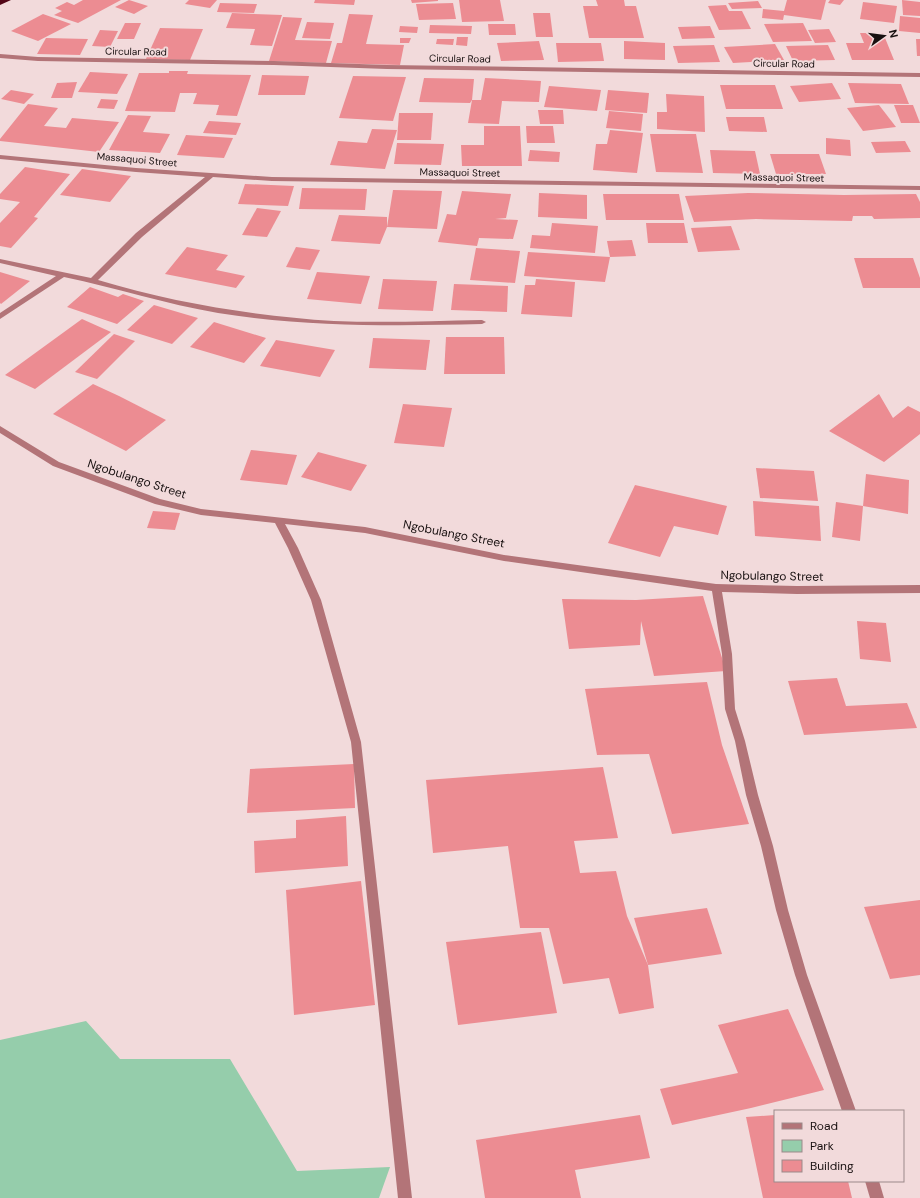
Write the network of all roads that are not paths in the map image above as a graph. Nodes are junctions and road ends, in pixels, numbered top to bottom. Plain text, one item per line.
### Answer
1 (7, 0) edge
2 (0, 3) edge
3 (0, 56) edge
4 (920, 75) edge
5 (0, 157) edge
6 (211, 175) junction
7 (920, 188) edge
8 (0, 261) edge
9 (64, 274) junction
10 (93, 281) junction
11 (0, 317) edge
12 (482, 322) dead end
13 (0, 429) edge
14 (278, 520) junction
15 (716, 588) junction
16 (920, 589) edge
17 (848, 1110) edge
18 (872, 1182) edge
19 (405, 1198) edge
20 (877, 1198) edge

1 - 2 highway
3 - 4 street, Circular Road
5 - 6 street, Massaquoi Street
6 - 7 street, Massaquoi Street
6 - 10 street
8 - 9 street
9 - 10 street
9 - 11 street
10 - 12 street
13 - 14 street, Ngobulango Street
14 - 15 street, Ngobulango Street
14 - 19 street
15 - 16 street, Ngobulango Street
15 - 17 street
18 - 20 street

